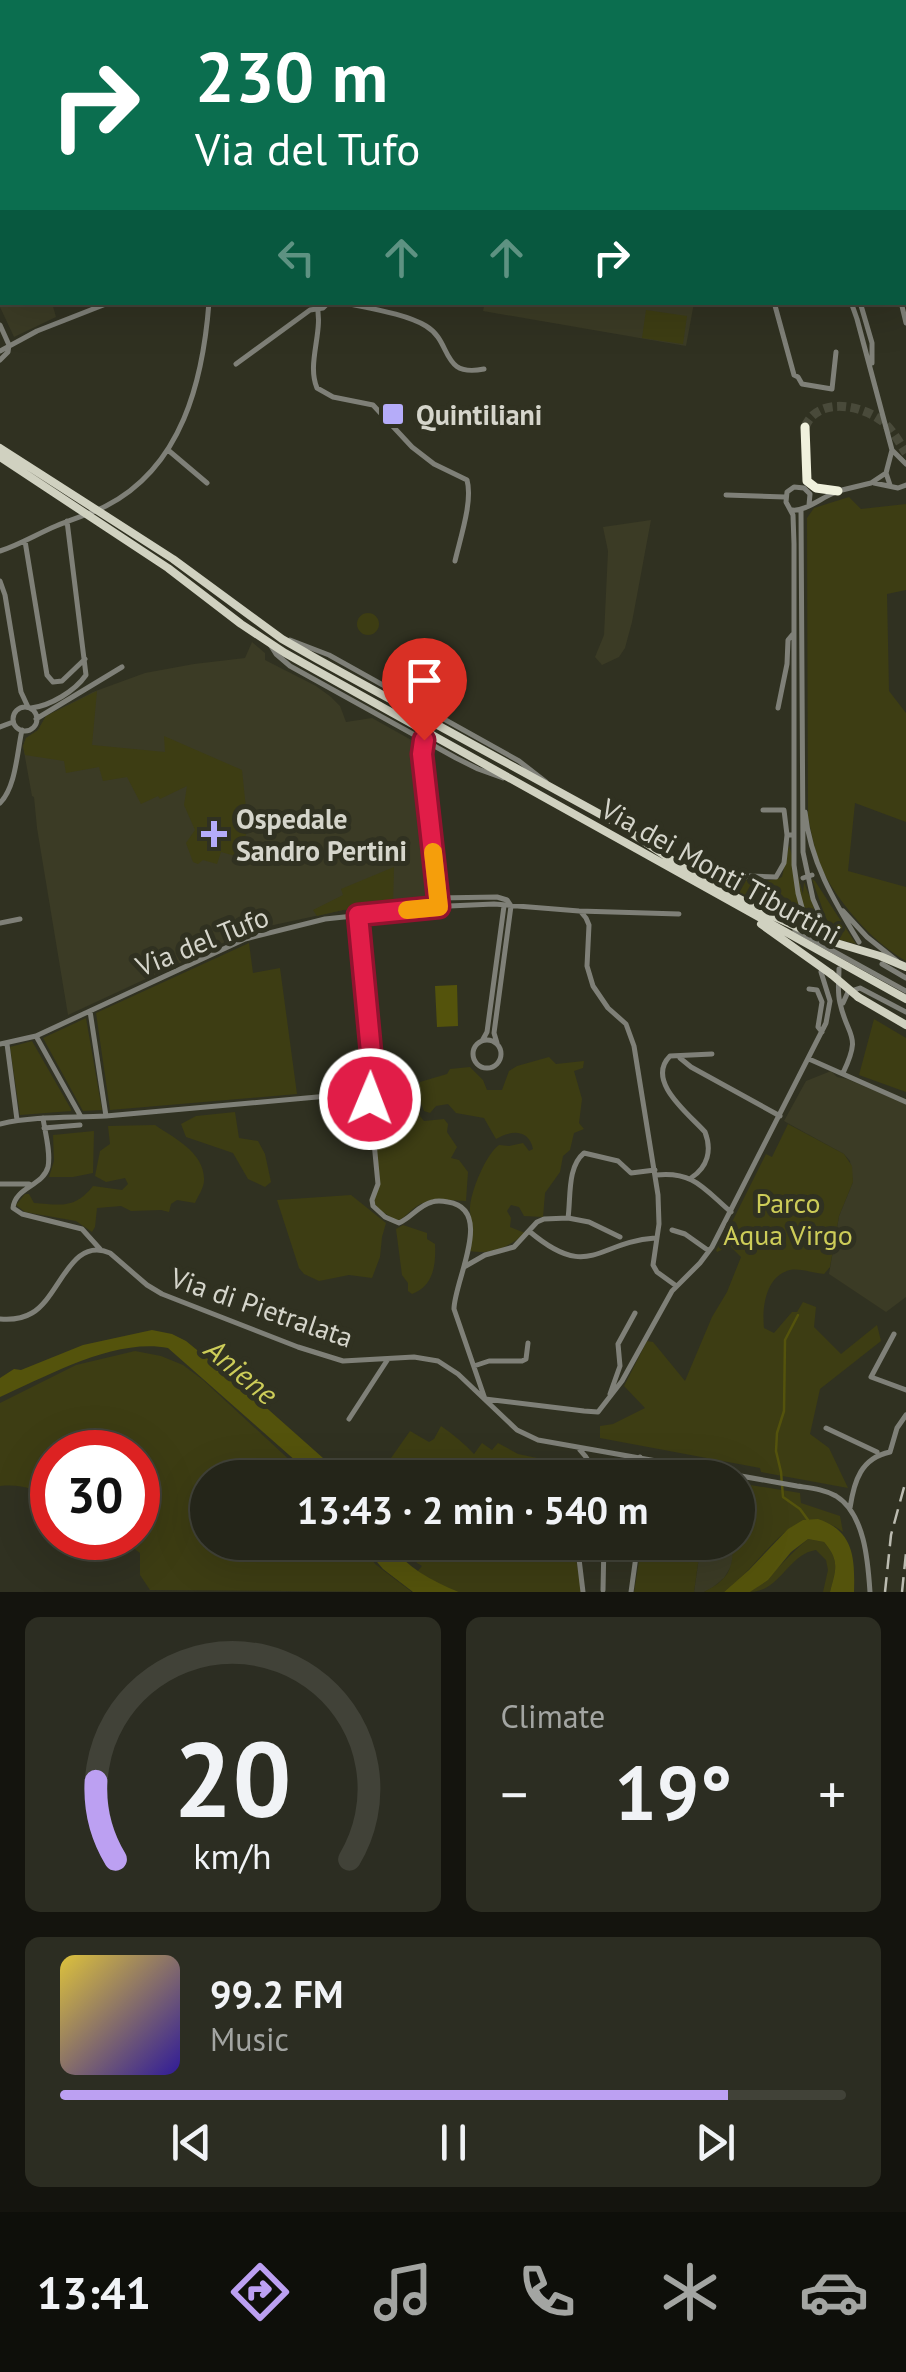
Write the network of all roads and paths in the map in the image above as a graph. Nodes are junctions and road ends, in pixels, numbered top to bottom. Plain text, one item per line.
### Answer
1 (103, 305) edge
2 (209, 305) edge
3 (317, 305) edge
4 (352, 305) edge
5 (775, 305) edge
6 (849, 305) edge
7 (861, 305) edge
8 (0, 324) edge
9 (9, 345) junction
10 (0, 350) edge
11 (836, 352) dead end
12 (0, 360) edge
13 (236, 364) dead end
14 (484, 369) dead end
15 (871, 371) junction
16 (806, 427) dead end
17 (0, 448) edge
18 (168, 450) junction
19 (892, 450) junction
20 (0, 456) edge
21 (905, 464) edge
22 (887, 470) junction
23 (207, 483) dead end
24 (870, 483) junction
25 (890, 484) junction
26 (904, 488) edge
27 (808, 491) junction
28 (838, 491) junction
29 (726, 495) dead end
30 (785, 497) junction
31 (808, 505) junction
32 (96, 510) junction
33 (792, 510) junction
34 (801, 511) junction
35 (86, 513) junction
36 (67, 521) junction
37 (24, 540) junction
38 (0, 551) edge
39 (455, 561) dead end
40 (0, 581) edge
41 (795, 632) junction
42 (282, 639) junction
43 (86, 659) junction
44 (122, 667) dead end
45 (365, 686) junction
46 (351, 696) junction
47 (29, 708) junction
48 (778, 708) dead end
49 (36, 718) junction
50 (13, 722) junction
51 (0, 728) edge
52 (22, 730) junction
53 (424, 740) junction
54 (516, 782) junction
55 (556, 790) junction
56 (803, 791) junction
57 (0, 803) edge
58 (762, 810) dead end
59 (790, 835) junction
60 (704, 872) dead end
61 (831, 894) junction
62 (438, 898) junction
63 (724, 899) junction
64 (800, 901) junction
65 (507, 906) junction
66 (439, 907) junction
67 (760, 910) junction
68 (578, 911) junction
69 (679, 914) dead end
70 (358, 915) junction
71 (20, 919) dead end
72 (0, 923) edge
73 (807, 926) dead end
74 (830, 938) dead end
75 (859, 942) dead end
76 (882, 964) dead end
77 (904, 966) edge
78 (831, 972) junction
79 (906, 978) edge
80 (809, 990) dead end
81 (906, 991) edge
82 (495, 996) junction
83 (906, 999) edge
84 (90, 1011) junction
85 (845, 1016) junction
86 (906, 1018) edge
87 (822, 1032) junction
88 (36, 1036) junction
89 (482, 1041) junction
90 (4, 1044) edge
91 (497, 1044) junction
92 (712, 1054) dead end
93 (678, 1056) junction
94 (809, 1059) junction
95 (844, 1073) junction
96 (372, 1092) junction
97 (906, 1099) edge
98 (80, 1116) junction
99 (106, 1116) junction
100 (780, 1116) junction
101 (43, 1118) junction
102 (17, 1120) junction
103 (0, 1124) edge
104 (80, 1125) dead end
105 (44, 1128) junction
106 (656, 1173) junction
107 (692, 1178) junction
108 (0, 1184) edge
109 (32, 1184) junction
110 (731, 1212) junction
111 (568, 1218) junction
112 (672, 1230) dead end
113 (530, 1231) junction
114 (620, 1237) dead end
115 (657, 1238) junction
116 (100, 1249) junction
117 (709, 1251) junction
118 (464, 1266) junction
119 (676, 1286) junction
120 (635, 1314) dead end
121 (0, 1319) edge
122 (894, 1334) dead end
123 (528, 1342) dead end
124 (388, 1359) junction
125 (474, 1366) junction
126 (906, 1390) edge
127 (486, 1398) junction
128 (607, 1402) junction
129 (906, 1415) edge
130 (349, 1419) dead end
131 (826, 1428) dead end
132 (578, 1448) junction
133 (880, 1454) junction
134 (640, 1458) joint
135 (588, 1460) edge
136 (853, 1490) junction
137 (837, 1497) junction
138 (850, 1510) junction
139 (579, 1560) edge
140 (604, 1560) edge
141 (635, 1560) edge
142 (603, 1590) edge
143 (583, 1592) edge
144 (631, 1592) edge
145 (870, 1592) edge

1 - 9 street
2 - 18 street
3 - 13 street
3 - 39 street
4 - 14 street
5 - 11 street
6 - 15 street
7 - 15 street
8 - 9 street
9 - 10 street
9 - 12 street
15 - 19 street
16 - 28 highway
17 - 32 main road, Via dei Monti Tiburtini
18 - 23 street
18 - 32 street
19 - 21 street
19 - 22 street
20 - 35 main road, Via dei Monti Tiburtini
21 - 22 street
22 - 24 street
22 - 25 street
24 - 25 street
24 - 28 street
25 - 26 street
27 - 28 street
27 - 30 street
27 - 31 street
28 - 31 street
29 - 30 street
30 - 33 street
31 - 34 street
32 - 35 street
32 - 42 main road, Via dei Monti Tiburtini
33 - 34 street
33 - 41 street
34 - 56 street
35 - 36 street
35 - 46 main road, Via dei Monti Tiburtini
36 - 37 street
36 - 43 street
37 - 38 street
37 - 43 street
40 - 47 street
41 - 48 street
41 - 59 street
42 - 45 main road, Via dei Monti Tiburtini
42 - 55 street, Via dei Monti Tiburtini
43 - 47 street
44 - 49 street
45 - 46 street
45 - 55 main road, Via dei Monti Tiburtini
46 - 53 street, Via dei Monti Tiburtini
46 - 54 main road, Via dei Monti Tiburtini
47 - 49 street
47 - 50 street
49 - 52 street
50 - 51 street
50 - 52 street
52 - 57 street
53 - 54 street, Via dei Monti Tiburtini
53 - 62 street
54 - 63 main road, Via dei Monti Tiburtini
55 - 67 main road, Via dei Monti Tiburtini
56 - 61 street
56 - 74 street
58 - 59 street
59 - 60 street
59 - 64 street
61 - 64 street, bridge
61 - 75 street
61 - 77 street
62 - 65 street, Via del Tufo
62 - 66 street
63 - 78 main road
63 - 83 main road, Via dei Monti Tiburtini
64 - 73 street
65 - 66 street, Via del Tufo
65 - 68 street, Via del Tufo
65 - 82 street
66 - 70 street, Via del Tufo
67 - 77 main road
67 - 81 street, Via dei Monti Tiburtini
68 - 69 street, Via del Tufo
68 - 106 street
70 - 84 street, Via del Tufo
70 - 96 street
71 - 72 street
76 - 79 street
78 - 85 street
78 - 86 main road, bridge
78 - 87 street
80 - 87 street
82 - 89 street
82 - 91 street
84 - 88 street, Via del Tufo
84 - 99 street
85 - 86 street
85 - 95 street
87 - 94 street
88 - 90 street, Via del Tufo
88 - 98 street
89 - 91 street
89 - 91 street
90 - 102 street
92 - 93 street
93 - 100 street
93 - 107 street
94 - 95 street
94 - 100 street
95 - 97 street
96 - 99 street
96 - 118 street
98 - 99 street
98 - 101 street
100 - 110 street
101 - 102 street
101 - 105 street
102 - 103 street
104 - 105 street
105 - 109 street
106 - 107 street
106 - 111 street
106 - 115 street
107 - 110 street
108 - 109 street
109 - 116 street, Via di Pietralata
110 - 117 street
111 - 113 street
111 - 114 street
112 - 117 street
113 - 115 street
113 - 118 street
115 - 119 street
116 - 121 street
116 - 124 street, Via di Pietralata
117 - 119 street
118 - 125 street
119 - 128 street
120 - 128 street
122 - 126 street
123 - 125 street
124 - 127 street, Via di Pietralata
124 - 130 street
125 - 127 street
127 - 128 street
127 - 132 street, Via di Pietralata
129 - 133 street
131 - 133 street
132 - 134 street, Via di Pietralata
132 - 135 street
133 - 136 street
134 - 137 street, Via di Pietralata
136 - 137 street
136 - 138 street
137 - 138 street, Via di Pietralata
138 - 145 street, Via di Pietralata
139 - 143 street
140 - 142 street
141 - 144 street

